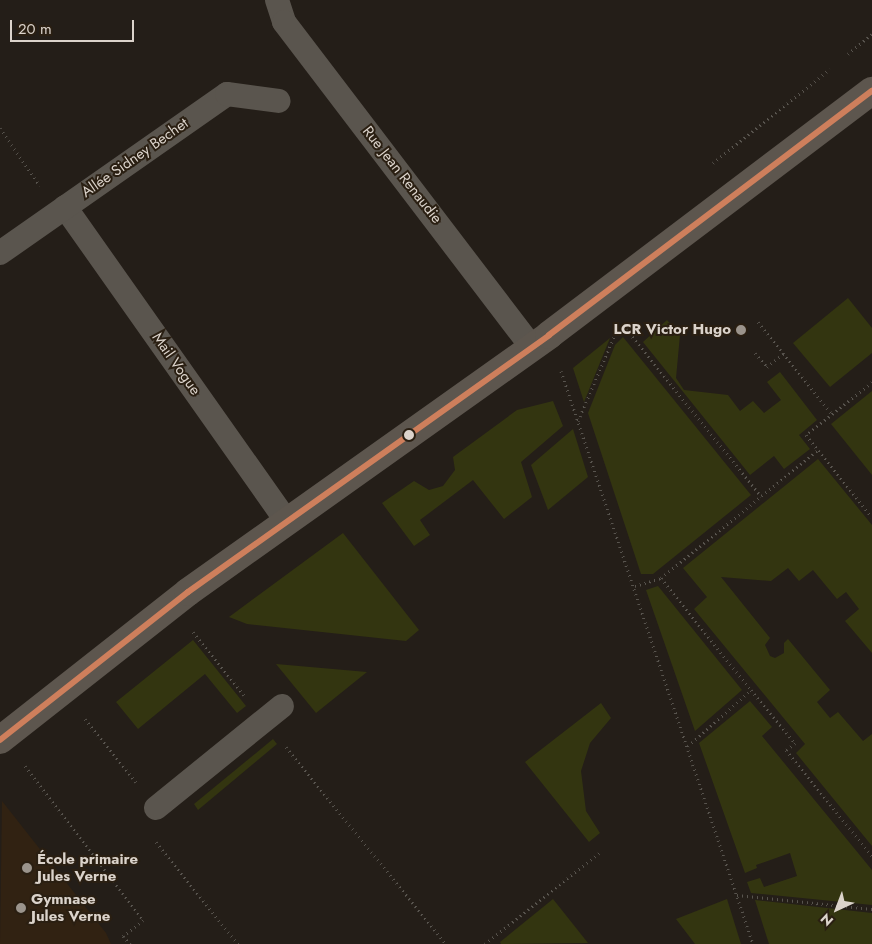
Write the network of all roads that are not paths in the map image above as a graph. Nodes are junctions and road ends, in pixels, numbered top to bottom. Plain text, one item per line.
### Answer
1 (277, 0) edge
2 (872, 91) edge
3 (279, 100) dead end
4 (62, 210) junction
5 (0, 253) edge
6 (541, 341) junction
7 (286, 520) junction
8 (273, 714) road end
9 (1, 739) edge
10 (156, 808) road end

1 - 6 lane, Rue Jean Renaudie
2 - 6 street
3 - 4 lane, Allée Sidney Bechet
4 - 5 lane, Allée Sidney Bechet
4 - 7 lane, Mail Vogue
6 - 7 street
7 - 9 street
8 - 10 lane

